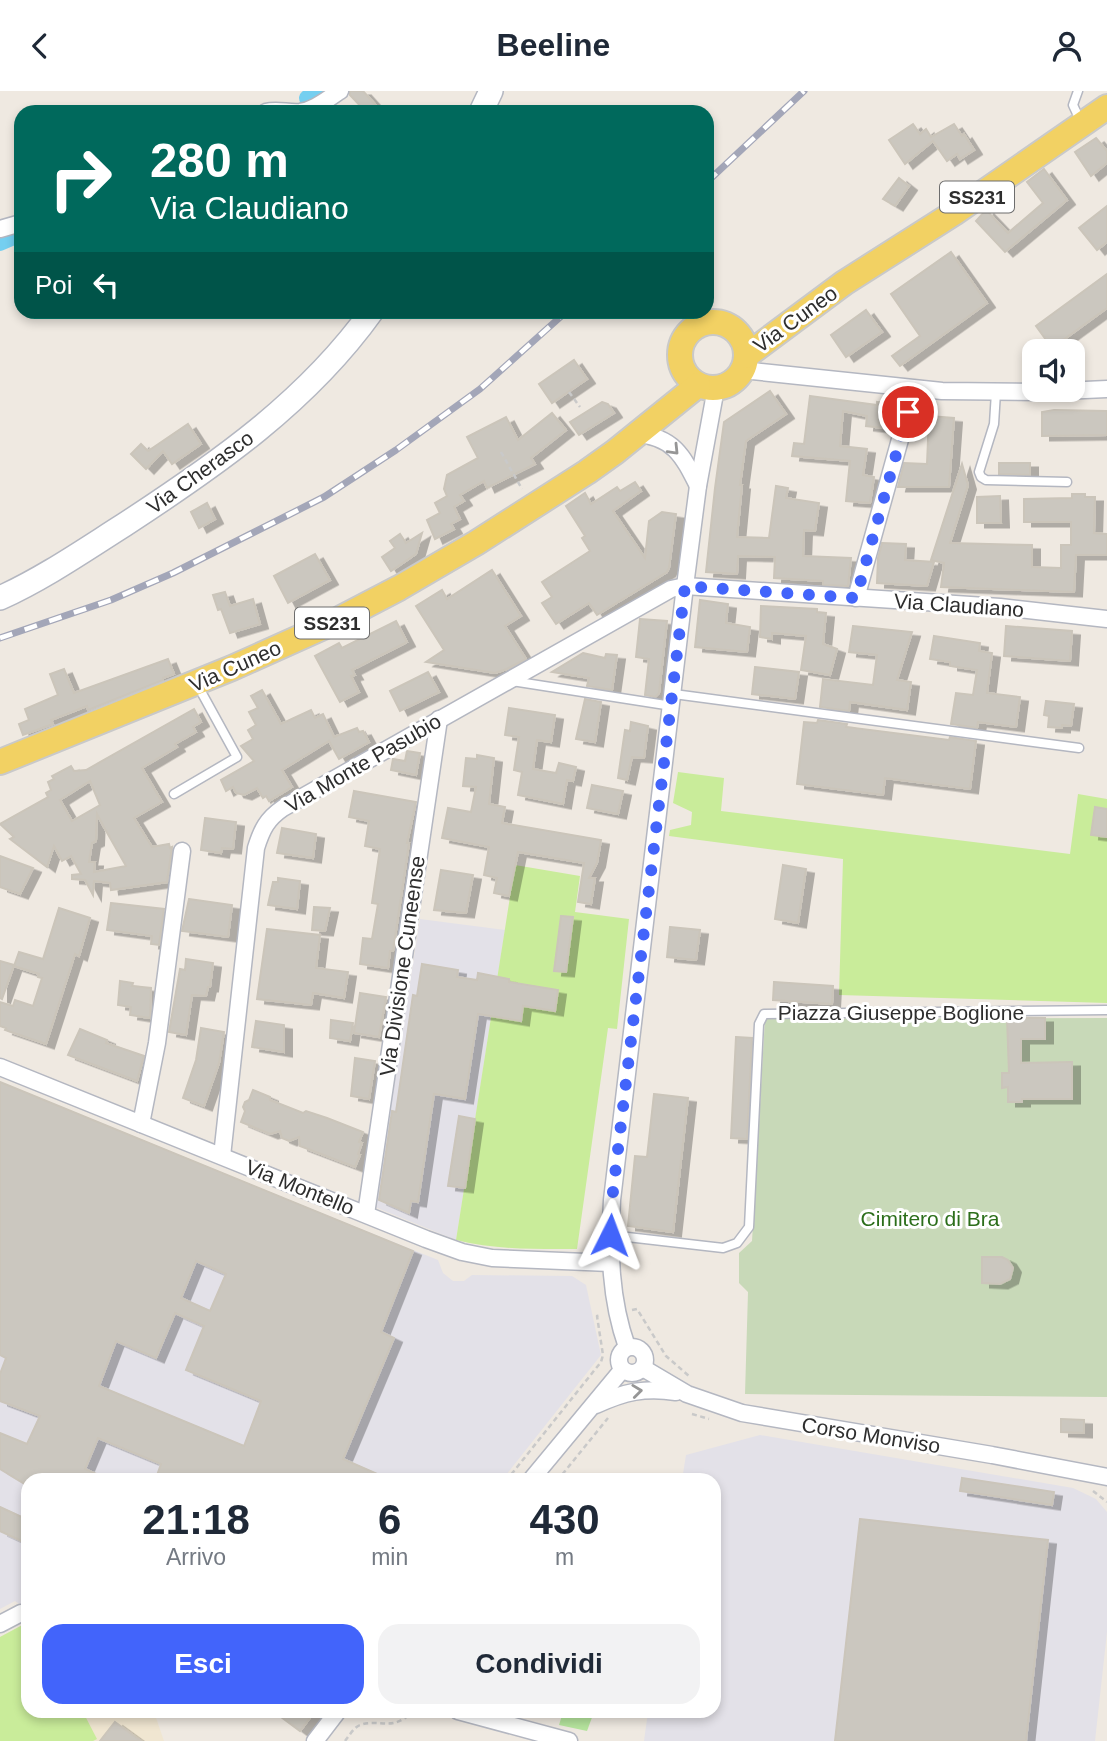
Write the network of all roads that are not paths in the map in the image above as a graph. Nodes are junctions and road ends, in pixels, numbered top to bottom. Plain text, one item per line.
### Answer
1 (340, 91) edge
2 (1078, 91) edge
3 (319, 105) edge
4 (1107, 107) edge
5 (1082, 125) junction
6 (844, 283) junction
7 (366, 319) edge
8 (733, 328) junction
9 (744, 363) junction
10 (699, 381) junction
11 (914, 389) junction
12 (1107, 389) edge
13 (996, 392) junction
14 (636, 434) junction
15 (1067, 482) dead end
16 (698, 486) junction
17 (685, 586) junction
18 (0, 598) edge
19 (856, 598) junction
20 (1107, 619) edge
21 (509, 680) junction
22 (196, 684) junction
23 (673, 700) junction
24 (439, 719) junction
25 (1079, 748) dead end
26 (0, 762) edge
27 (174, 794) dead end
28 (182, 851) dead end
29 (1107, 1010) edge
30 (0, 1067) edge
31 (141, 1124) junction
32 (222, 1156) junction
33 (366, 1214) junction
34 (610, 1235) junction
35 (610, 1263) junction
36 (627, 1347) junction
37 (643, 1368) junction
38 (622, 1370) junction
39 (687, 1394) junction
40 (591, 1407) junction
41 (537, 1473) edge
42 (1094, 1479) edge
43 (1107, 1492) edge
44 (21, 1613) dead end
45 (0, 1624) edge
46 (333, 1718) edge
47 (484, 1718) edge
48 (315, 1741) edge
49 (569, 1741) edge

1 - 3 street
2 - 5 lane
4 - 5 main road, Via Cuneo / SS231
5 - 6 main road, Via Cuneo / SS231
6 - 8 main road, Via Cuneo / SS231
6 - 9 main road, Via Cuneo / SS231
7 - 18 main road, Via Cherasco
8 - 9 main road
8 - 10 main road
9 - 10 main road
9 - 11 street
10 - 14 main road, Via Cuneo / SS231
10 - 16 street
11 - 13 street
11 - 19 street
12 - 13 street
13 - 15 lane
14 -> 16 street
14 - 22 main road, Via Cuneo / SS231
16 - 17 street
17 - 19 street, Via Claudiano
17 - 21 street, Via Monte Pasubio
17 - 23 street
19 - 20 street, Via Claudiano
21 - 23 lane
21 - 24 street, Via Monte Pasubio
22 - 26 main road, Via Cuneo / SS231
22 - 27 lane
23 - 25 lane
23 - 34 street
24 - 32 street, Via Monte Pasubio
24 - 33 street, Via Divisione Cuneense
28 - 31 street
29 - 34 lane, Piazza Giuseppe Boglione
30 - 31 street, Via Montello
31 - 32 street, Via Montello
32 - 33 street, Via Montello
33 - 35 street, Via Montello
34 - 35 street
35 - 36 street
36 - 37 street
36 - 38 street
37 - 38 street
37 - 39 street, Corso Monviso
38 - 40 street
40 -> 39 street
39 - 42 street, Corso Monviso
40 - 41 street
42 - 43 street
44 - 45 street
46 - 48 street
47 - 49 street

